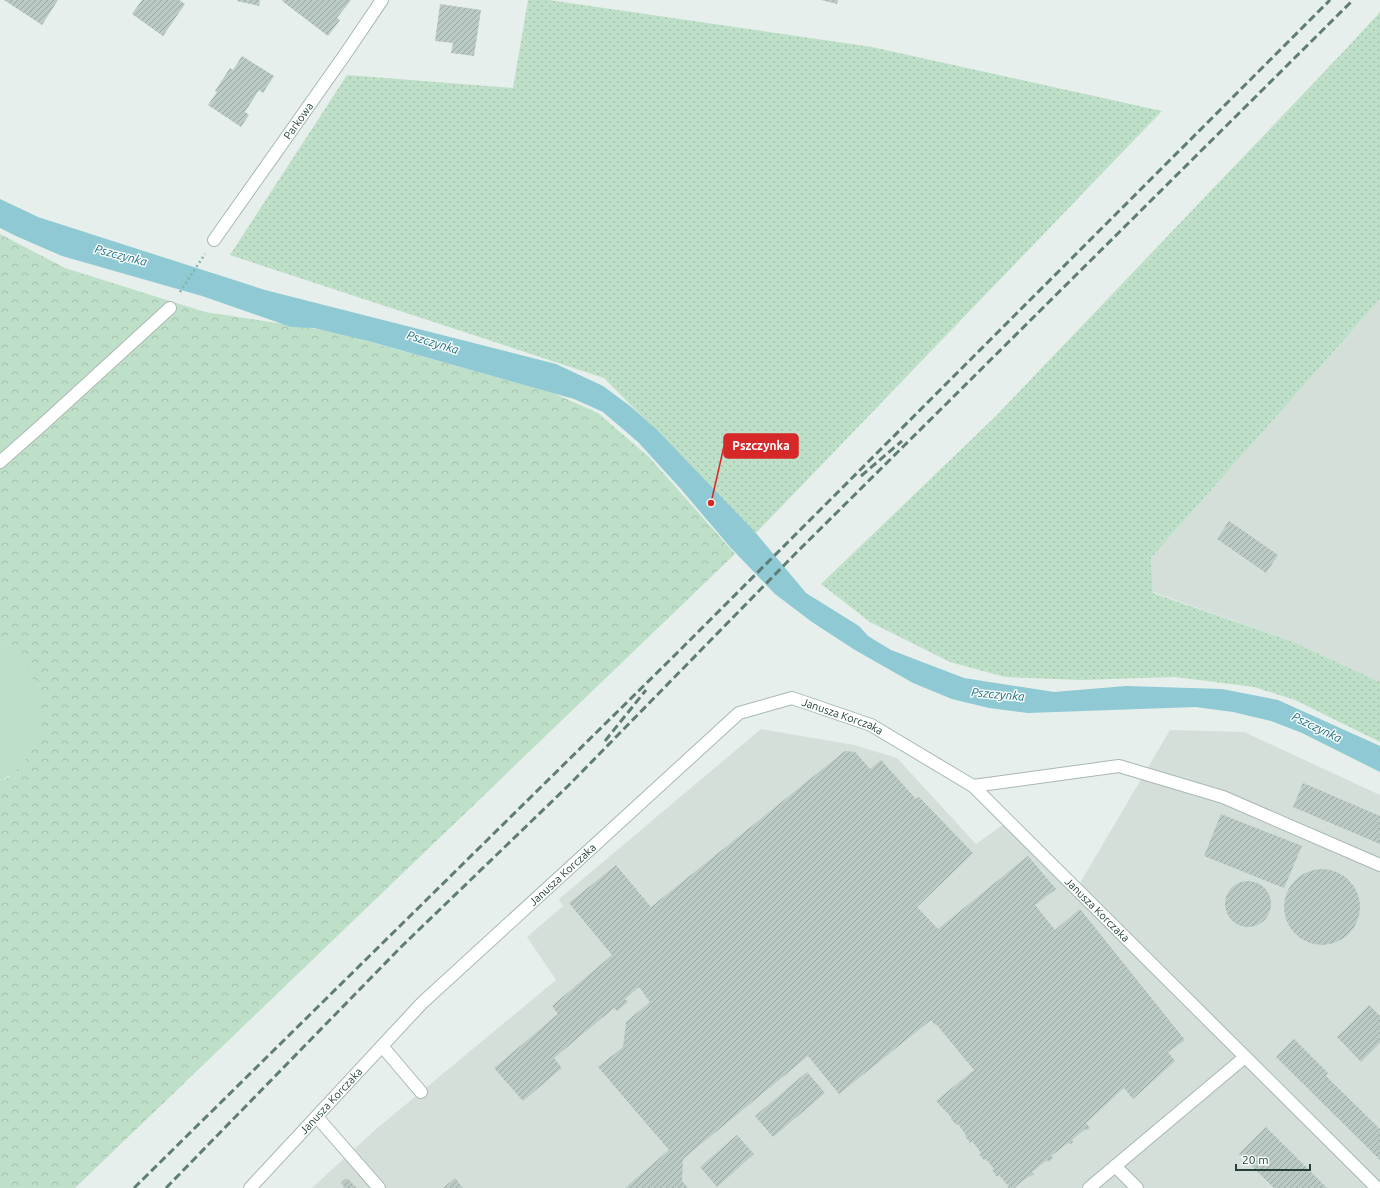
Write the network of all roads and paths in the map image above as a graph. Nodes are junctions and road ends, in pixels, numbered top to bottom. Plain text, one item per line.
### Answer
1 (382, 0) edge
2 (214, 240) joint
3 (170, 308) joint
4 (0, 462) edge
5 (973, 786) junction
6 (1380, 865) edge
7 (382, 1046) junction
8 (1245, 1057) junction
9 (421, 1092) dead end
10 (316, 1117) junction
11 (1115, 1166) junction
12 (250, 1188) edge
13 (379, 1188) edge
14 (1089, 1188) edge
15 (1137, 1188) edge
16 (1377, 1188) edge

1 - 2 street, Parkowa
2 - 3 path
3 - 4 street
5 - 6 street
5 - 7 street, Janusza Korczaka
5 - 8 street, Janusza Korczaka
7 - 9 street
7 - 10 street, Janusza Korczaka
8 - 11 street
8 - 16 street, Janusza Korczaka
10 - 12 street, Janusza Korczaka
10 - 13 street
11 - 14 street
11 - 15 street

